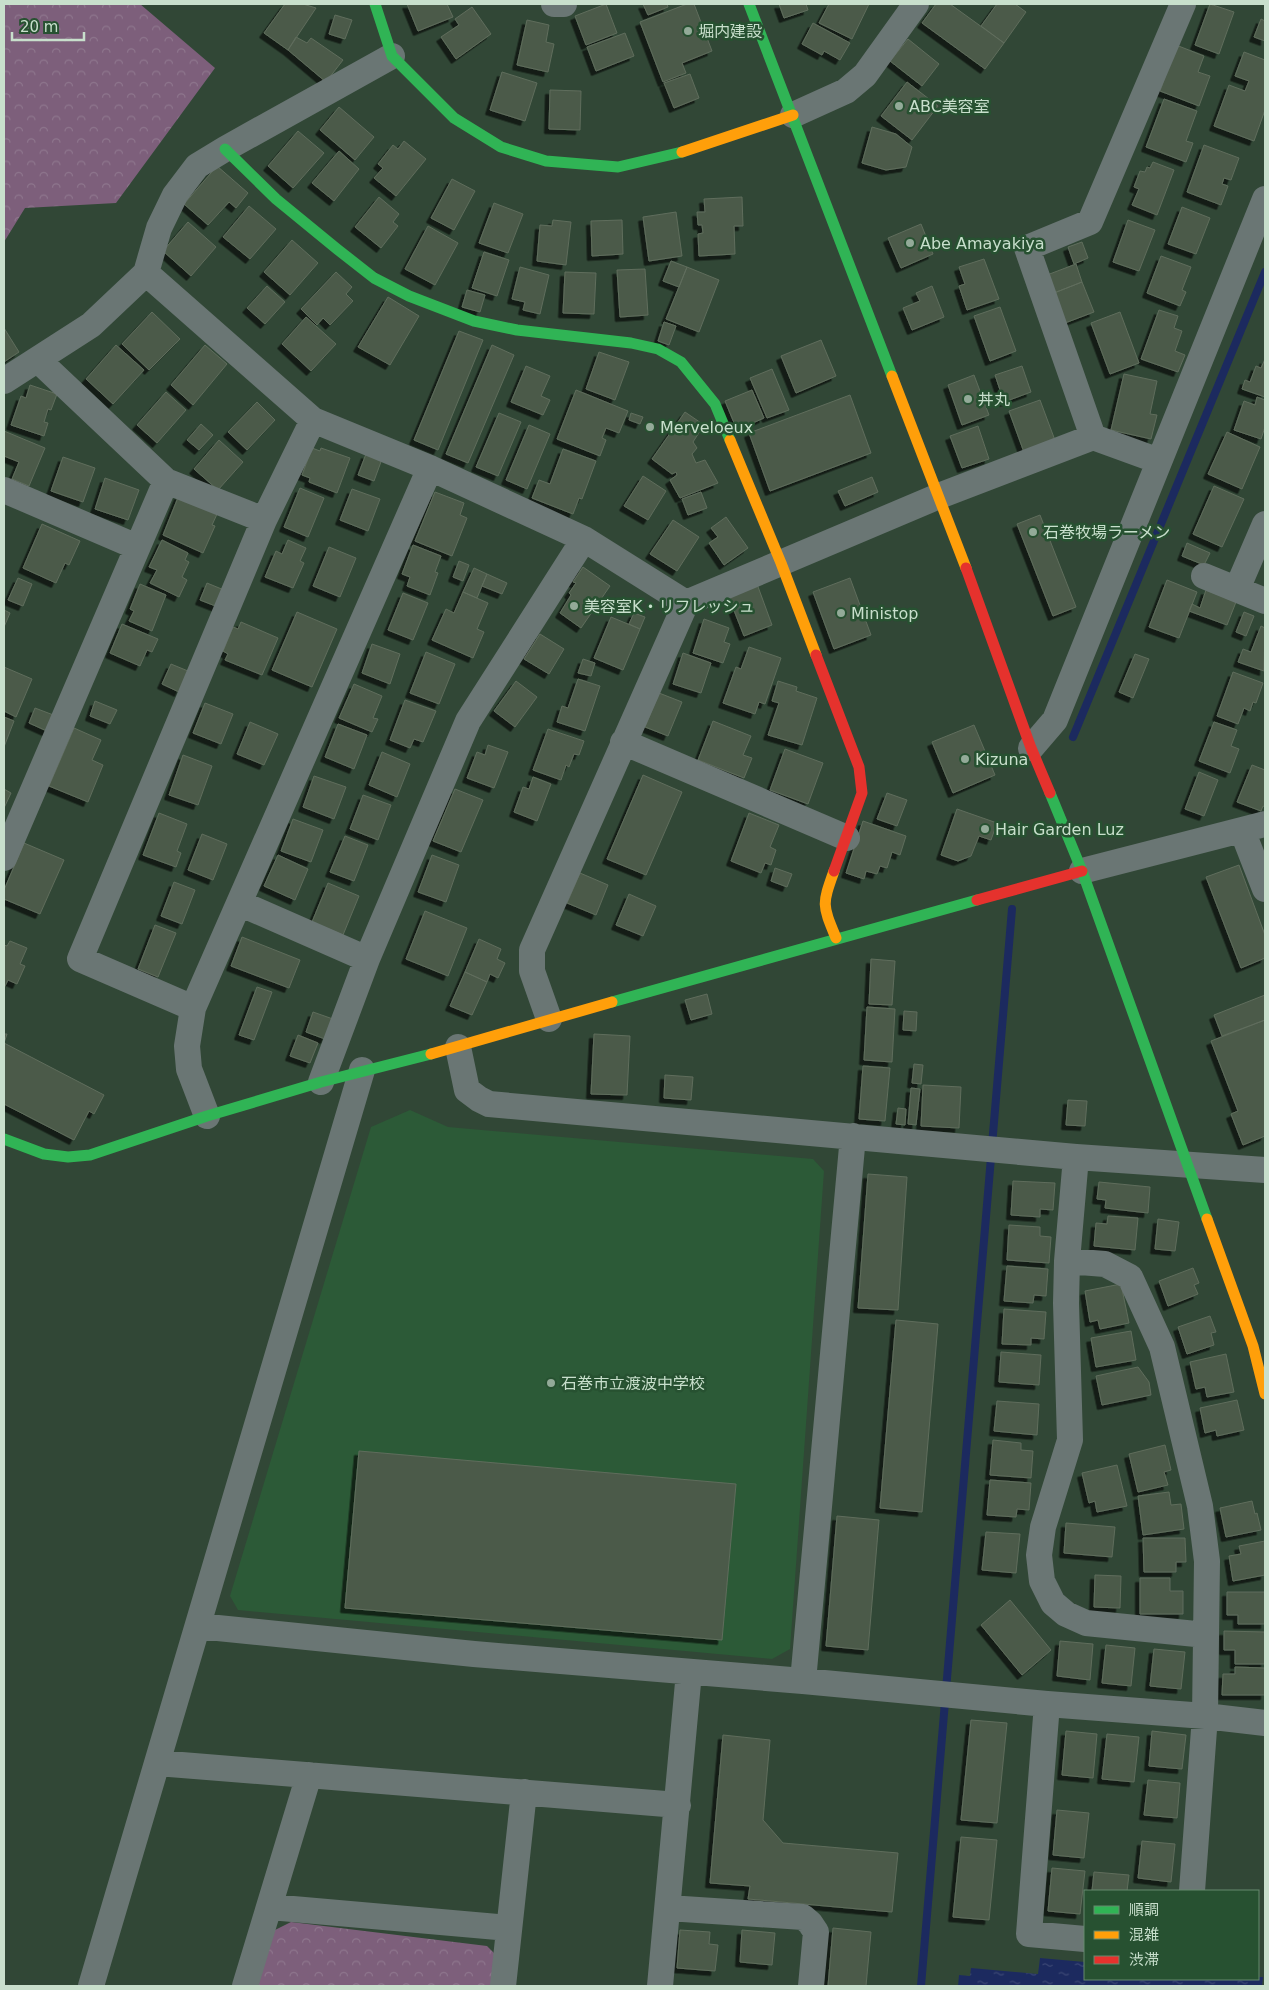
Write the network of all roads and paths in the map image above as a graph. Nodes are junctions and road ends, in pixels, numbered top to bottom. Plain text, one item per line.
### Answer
1 (375, 4) edge
2 (554, 4) edge
3 (564, 4) edge
4 (749, 4) edge
5 (916, 4) edge
6 (1183, 4) edge
7 (392, 56) junction
8 (793, 115) junction
9 (225, 149) junction
10 (1265, 199) edge
11 (146, 273) junction
12 (38, 360) junction
13 (4, 381) edge
14 (313, 420) junction
15 (1094, 436) junction
16 (1159, 461) junction
17 (430, 468) junction
18 (166, 481) junction
19 (4, 490) edge
20 (939, 496) junction
21 (264, 520) junction
22 (1265, 524) edge
23 (584, 539) junction
24 (137, 547) junction
25 (781, 563) junction
26 (1204, 576) dead end
27 (1237, 590) junction
28 (1265, 601) edge
29 (686, 603) junction
30 (623, 742) junction
31 (1031, 748) junction
32 (1254, 827) edge
33 (847, 838) junction
34 (4, 858) edge
35 (1082, 871) junction
36 (1265, 889) edge
37 (239, 903) junction
38 (836, 938) junction
39 (367, 959) junction
40 (193, 1008) junction
41 (549, 1019) junction
42 (458, 1047) junction
43 (362, 1070) junction
44 (321, 1082) junction
45 (207, 1116) junction
46 (852, 1136) junction
47 (4, 1139) edge
48 (1076, 1156) junction
49 (1188, 1164) junction
50 (1265, 1170) edge
51 (1067, 1261) junction
52 (1265, 1394) edge
53 (198, 1626) junction
54 (1206, 1635) junction
55 (689, 1672) junction
56 (804, 1681) junction
57 (1048, 1704) junction
58 (1205, 1716) junction
59 (1265, 1723) edge
60 (157, 1763) junction
61 (309, 1775) junction
62 (524, 1792) junction
63 (678, 1805) junction
64 (1192, 1890) edge
65 (270, 1907) junction
66 (668, 1908) junction
67 (509, 1928) junction
68 (1084, 1939) edge
69 (91, 1986) edge
70 (245, 1986) edge
71 (503, 1986) edge
72 (660, 1986) edge
73 (811, 1986) edge

1 - 7 street
2 - 3 street
4 - 8 street
5 - 8 street
6 - 15 street
7 - 8 street
7 - 9 street
8 - 20 street
9 - 11 street
9 - 25 street
10 - 16 street
11 - 12 street
11 - 14 street
12 - 13 street
12 - 18 street
14 - 17 street
14 - 21 street
15 - 16 street
15 - 20 street
16 - 31 street
17 - 23 street
17 - 37 street
18 - 21 street
18 - 24 street
19 - 24 street
20 - 25 street
20 - 31 street
21 - 40 street
22 - 27 street
23 - 29 street
23 - 39 street
24 - 34 street
25 - 29 street
25 - 33 street
26 - 27 street
27 - 28 street
29 - 30 street
30 - 33 street
30 - 41 street
31 - 35 street
32 - 35 street
32 - 36 street
33 - 38 street
35 - 38 street
35 - 49 street
37 - 39 street
37 - 40 street
38 - 41 street
39 - 44 street
40 - 45 street
41 - 42 street
42 - 43 street
42 - 46 street
43 - 44 street
43 - 53 street
44 - 45 street
45 - 47 street
46 - 48 street
46 - 56 street
48 - 49 street
48 - 51 street
49 - 50 street
49 - 52 street
51 - 54 street
51 - 54 street
53 - 55 street
53 - 60 street
54 - 58 street
55 - 56 street
55 - 63 street
56 - 57 street
57 - 58 street
57 - 68 street
58 - 59 street
58 - 64 street
60 - 61 street
60 - 69 street
61 - 62 street
61 - 65 street
62 - 63 street
62 - 67 street
63 - 66 street
65 - 67 street
65 - 70 street
66 - 72 street
66 - 73 street
67 - 71 street

